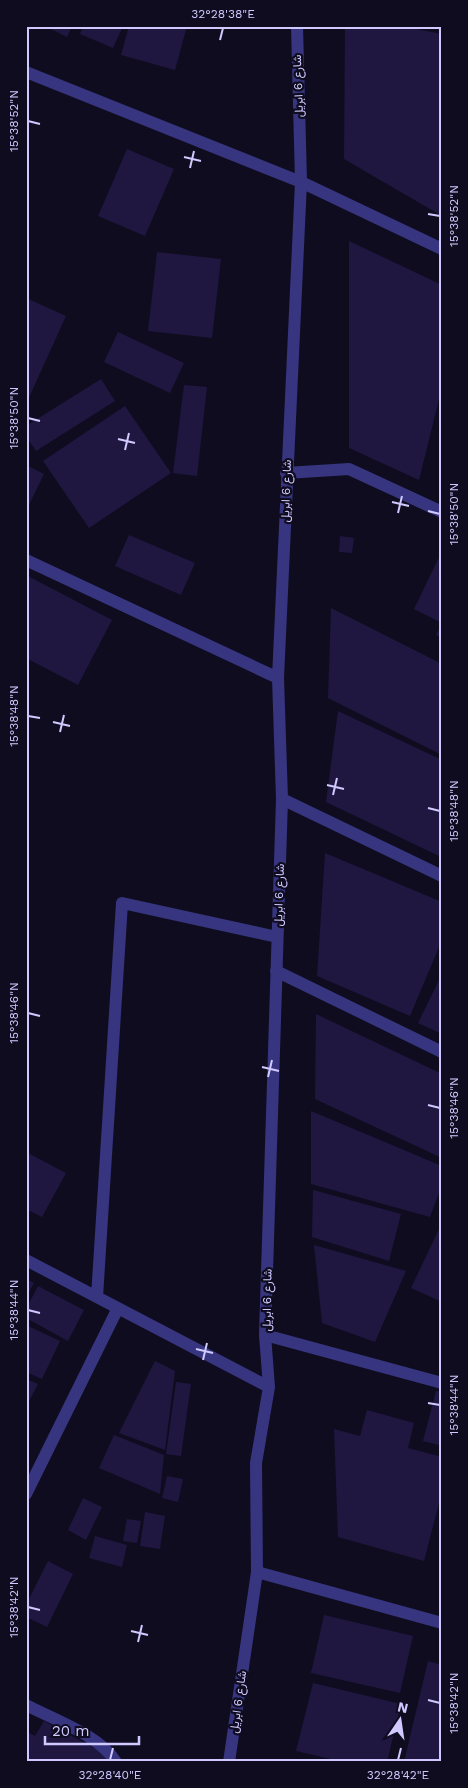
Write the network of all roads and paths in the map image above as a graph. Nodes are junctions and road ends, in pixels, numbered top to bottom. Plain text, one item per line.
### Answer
1 (296, 26) edge
2 (26, 72) edge
3 (301, 182) junction
4 (442, 249) edge
5 (286, 474) junction
6 (442, 512) edge
7 (26, 560) edge
8 (278, 678) junction
9 (282, 799) junction
10 (442, 876) edge
11 (277, 937) junction
12 (276, 971) junction
13 (442, 1052) edge
14 (26, 1260) edge
15 (97, 1297) junction
16 (118, 1308) junction
17 (265, 1335) junction
18 (442, 1383) edge
19 (269, 1387) junction
20 (26, 1494) edge
21 (257, 1572) junction
22 (442, 1623) edge
23 (26, 1705) edge
24 (116, 1762) edge
25 (229, 1762) edge

1 - 3 street, شارع 6 ابريل
2 - 3 street
3 - 4 street
3 - 5 street, شارع 6 ابريل
5 - 6 street
5 - 8 street, شارع 6 ابريل
7 - 8 street
8 - 9 street, شارع 6 ابريل
9 - 10 street
9 - 11 street, شارع 6 ابريل
11 - 12 street, شارع 6 ابريل
11 - 15 street
12 - 13 street
12 - 17 street, شارع 6 ابريل
14 - 15 street
15 - 16 street
16 - 19 street
16 - 20 street
17 - 18 street
17 - 19 street, شارع 6 ابريل
19 - 21 street, شارع 6 ابريل
21 - 22 street
21 - 25 street, شارع 6 ابريل
23 - 24 street

